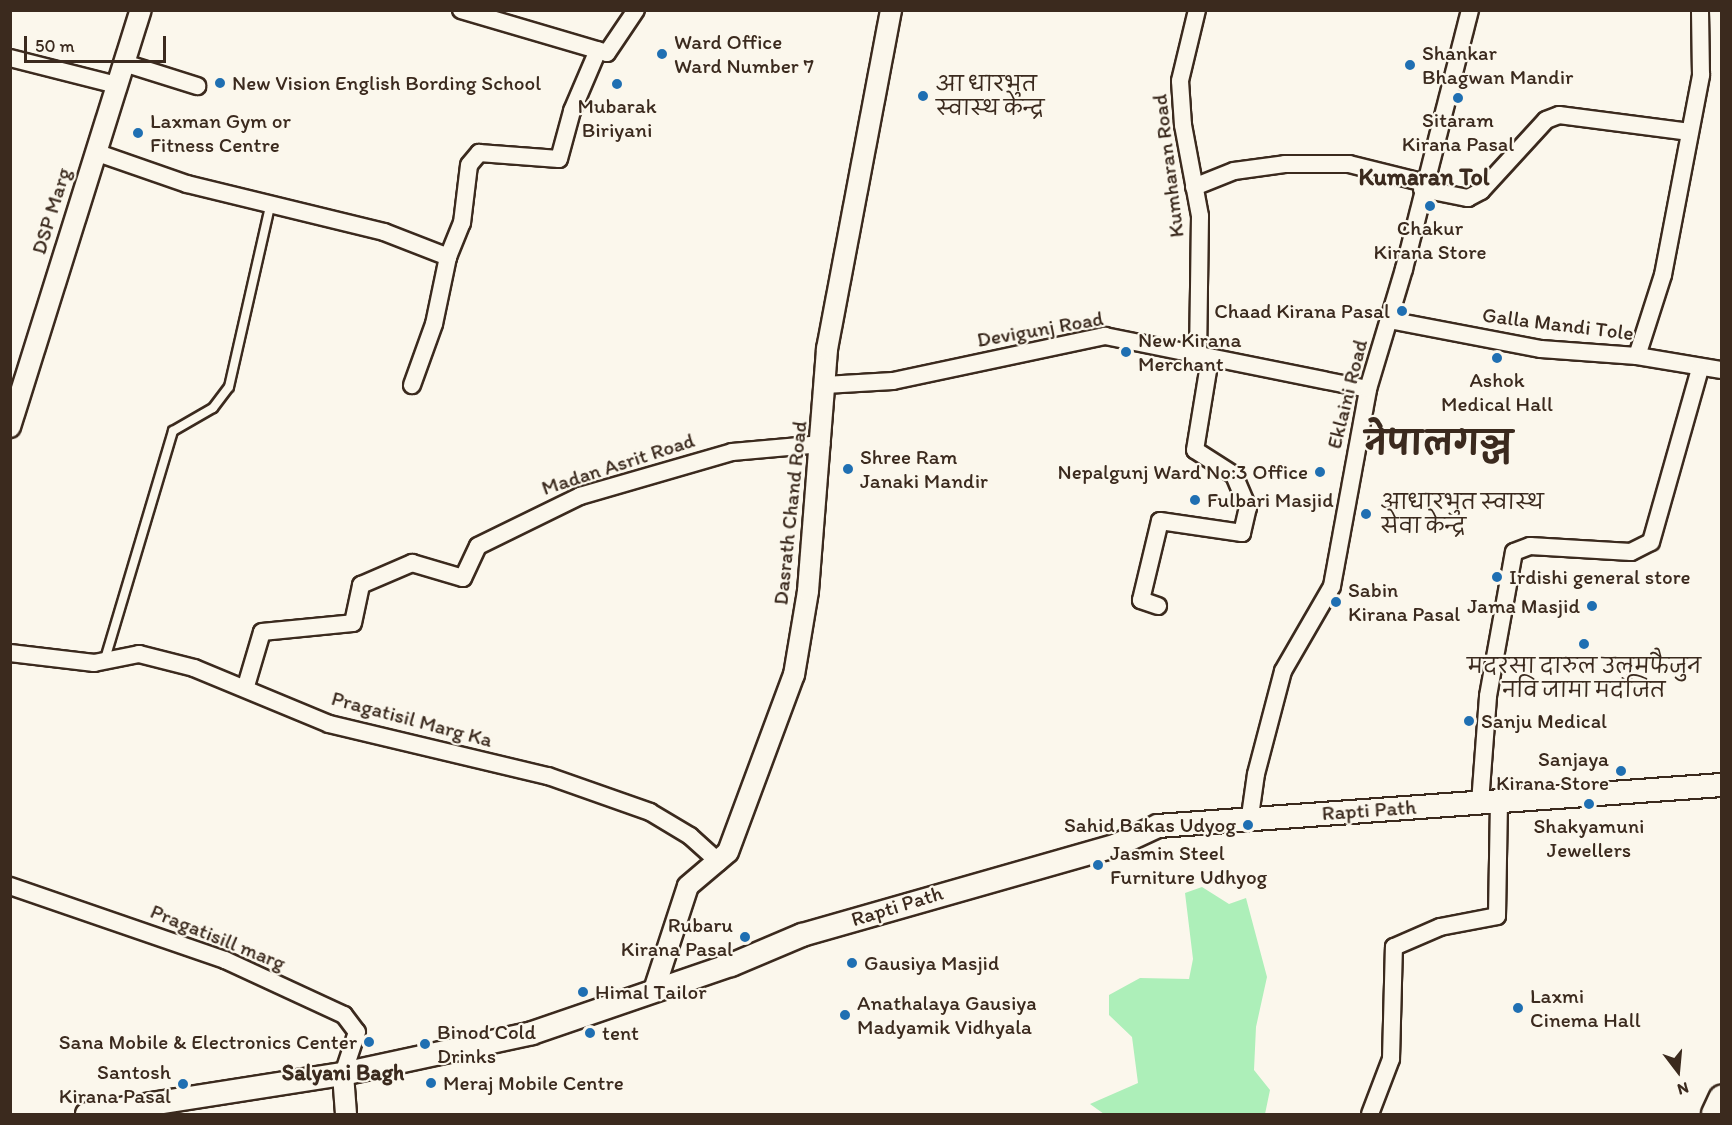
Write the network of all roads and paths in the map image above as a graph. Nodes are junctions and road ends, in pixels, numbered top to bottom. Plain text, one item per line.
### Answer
1 (141, 10) edge
2 (460, 10) edge
3 (636, 10) edge
4 (891, 10) edge
5 (1197, 10) edge
6 (1470, 10) edge
7 (1700, 10) edge
8 (598, 50) junction
9 (10, 58) edge
10 (124, 63) junction
11 (117, 85) junction
12 (197, 86) dead end
13 (1690, 132) junction
14 (95, 152) junction
15 (1423, 186) junction
16 (1194, 187) junction
17 (270, 206) junction
18 (448, 257) junction
19 (1389, 320) junction
20 (1204, 356) junction
21 (1637, 356) junction
22 (1700, 369) junction
23 (1722, 370) edge
24 (412, 384) dead end
25 (825, 385) junction
26 (1368, 389) junction
27 (10, 427) edge
28 (822, 444) junction
29 (1158, 606) dead end
30 (10, 653) edge
31 (105, 659) junction
32 (246, 686) junction
33 (1722, 785) edge
34 (1490, 802) junction
35 (1250, 816) junction
36 (719, 862) junction
37 (10, 886) edge
38 (654, 990) junction
39 (343, 1074) junction
40 (1722, 1099) edge
41 (87, 1114) edge
42 (346, 1114) edge
43 (1370, 1114) edge
44 (1714, 1114) edge

1 - 10 street, DSP Marg
2 - 8 street
3 - 8 street
4 - 25 street, Dasrath Chand Road
5 - 16 street, Kumharan Road
6 - 15 street, Eklaini Road
7 - 13 street
8 - 18 street
9 - 11 street
10 - 11 street, DSP Marg
10 - 12 street
11 - 14 street, DSP Marg
13 - 15 street
13 - 21 street
14 - 17 street
14 - 27 street, DSP Marg
15 - 16 street
15 - 19 street, Eklaini Road
16 - 20 street, Kumharan Road
17 - 18 street
17 - 31 lane
18 - 24 street
19 - 21 street, Galla Mandi Tole
19 - 26 street, Eklaini Road
20 - 25 street, Devigunj Road
20 - 26 street, Devigunj Road
20 - 29 street, Kumharan Road
21 - 22 street, Galla Mandi Tole
22 - 23 street, Galla Mandi Tole
22 - 34 street
25 - 28 street, Dasrath Chand Road
26 - 35 street, Eklaini Road
28 - 32 street, Madan Asrit Road
28 - 36 street, Dasrath Chand Road
30 - 31 street, Pragatisil Marg Ka
31 - 32 street, Pragatisil Marg Ka
32 - 36 street, Pragatisil Marg Ka
33 - 34 main road, Rapti Path
34 - 35 main road, Rapti Path
34 - 43 street
35 - 38 main road, Rapti Path
36 - 38 street, Dasrath Chand Road
37 - 39 street, Pragatisill marg
38 - 39 main road, Rapti Path
39 - 41 main road, Rapti Path
39 - 42 street
40 - 44 main road

